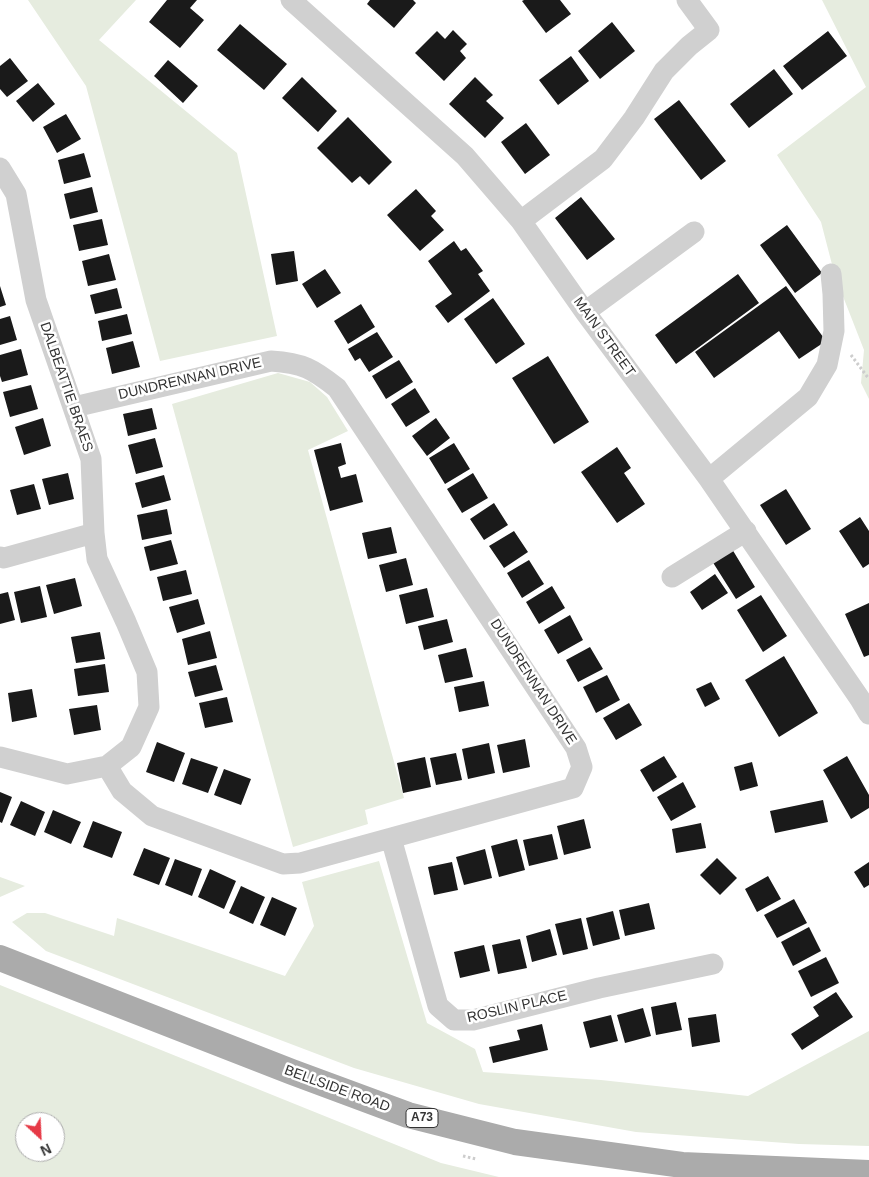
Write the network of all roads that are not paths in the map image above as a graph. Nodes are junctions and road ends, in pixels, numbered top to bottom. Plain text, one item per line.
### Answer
1 (292, 0) edge
2 (687, 0) edge
3 (0, 168) edge
4 (521, 221) junction
5 (694, 232) dead end
6 (831, 274) dead end
7 (585, 312) junction
8 (74, 407) junction
9 (709, 479) junction
10 (746, 531) junction
11 (94, 533) junction
12 (0, 557) edge
13 (672, 577) dead end
14 (866, 703) edge
15 (0, 757) edge
16 (107, 766) junction
17 (391, 838) junction
18 (0, 958) edge
19 (713, 964) dead end
20 (869, 1173) edge

1 - 4 street, MAIN STREET
2 - 4 street
3 - 8 street, DALBEATTIE BRAES
4 - 7 street, MAIN STREET
5 - 7 street
6 - 9 street
7 - 9 street, MAIN STREET
8 - 11 street, DALBEATTIE BRAES
8 - 17 street, DUNDRENNAN DRIVE
9 - 10 street, MAIN STREET
10 - 13 street
10 - 14 street, MAIN STREET
11 - 12 street
11 - 16 street, DALBEATTIE BRAES
15 - 16 street
16 - 17 street, DUNDRENNAN DRIVE
17 - 19 street, ROSLIN PLACE
18 - 20 main road, BELLSIDE ROAD / A73

